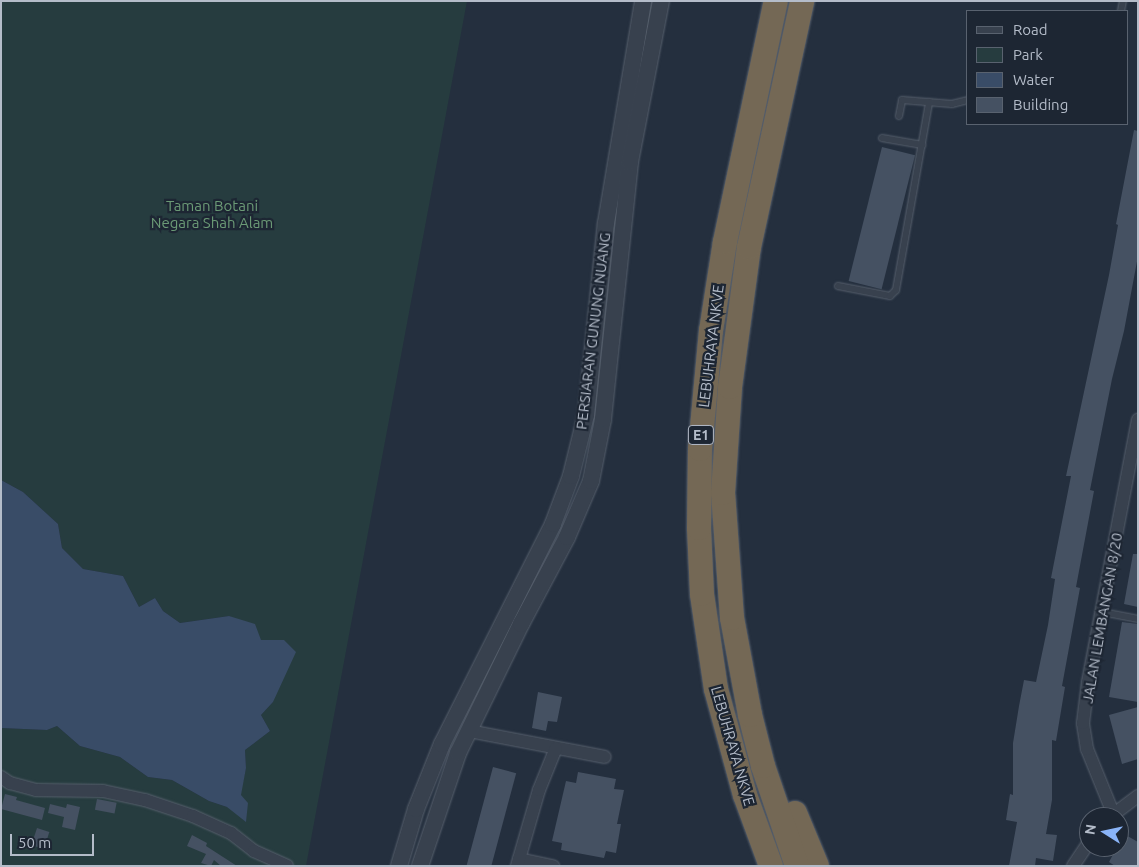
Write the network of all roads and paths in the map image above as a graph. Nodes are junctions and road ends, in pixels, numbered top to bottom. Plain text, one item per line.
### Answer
1 (643, 1) edge
2 (661, 1) edge
3 (776, 1) edge
4 (802, 1) edge
5 (966, 100) edge
6 (929, 102) junction
7 (899, 116) dead end
8 (882, 138) dead end
9 (922, 145) junction
10 (838, 286) dead end
11 (1138, 420) edge
12 (1134, 467) edge
13 (1102, 612) junction
14 (732, 618) junction
15 (1138, 619) edge
16 (469, 731) junction
17 (556, 748) junction
18 (605, 756) dead end
19 (1, 777) edge
20 (1138, 796) edge
21 (1108, 807) edge
22 (1122, 807) edge
23 (518, 862) edge
24 (286, 866) edge
25 (399, 866) edge
26 (420, 866) edge
27 (553, 866) edge
28 (772, 866) edge
29 (797, 866) edge
30 (817, 866) edge

1 - 25 street, PERSIARAN GUNUNG NUANG
2 - 16 street, PERSIARAN GUNUNG NUANG
3 - 28 highway, LEBUHRAYA NKVE / E1
4 - 14 highway, LEBUHRAYA NKVE / E1
5 - 6 lane
6 - 7 lane
6 - 9 lane
8 - 9 lane
9 - 10 lane
11 - 12 street, JALAN LEMBANGAN 8/20
12 - 13 street, JALAN LEMBANGAN 8/20
13 - 15 lane
13 - 21 street, JALAN LEMBANGAN 8/20
14 - 29 highway, LEBUHRAYA NKVE / E1
14 - 30 highway
16 - 17 street
16 - 26 street, PERSIARAN GUNUNG NUANG
17 - 18 street
17 - 23 street
19 - 24 street
20 - 22 street
23 - 27 street

